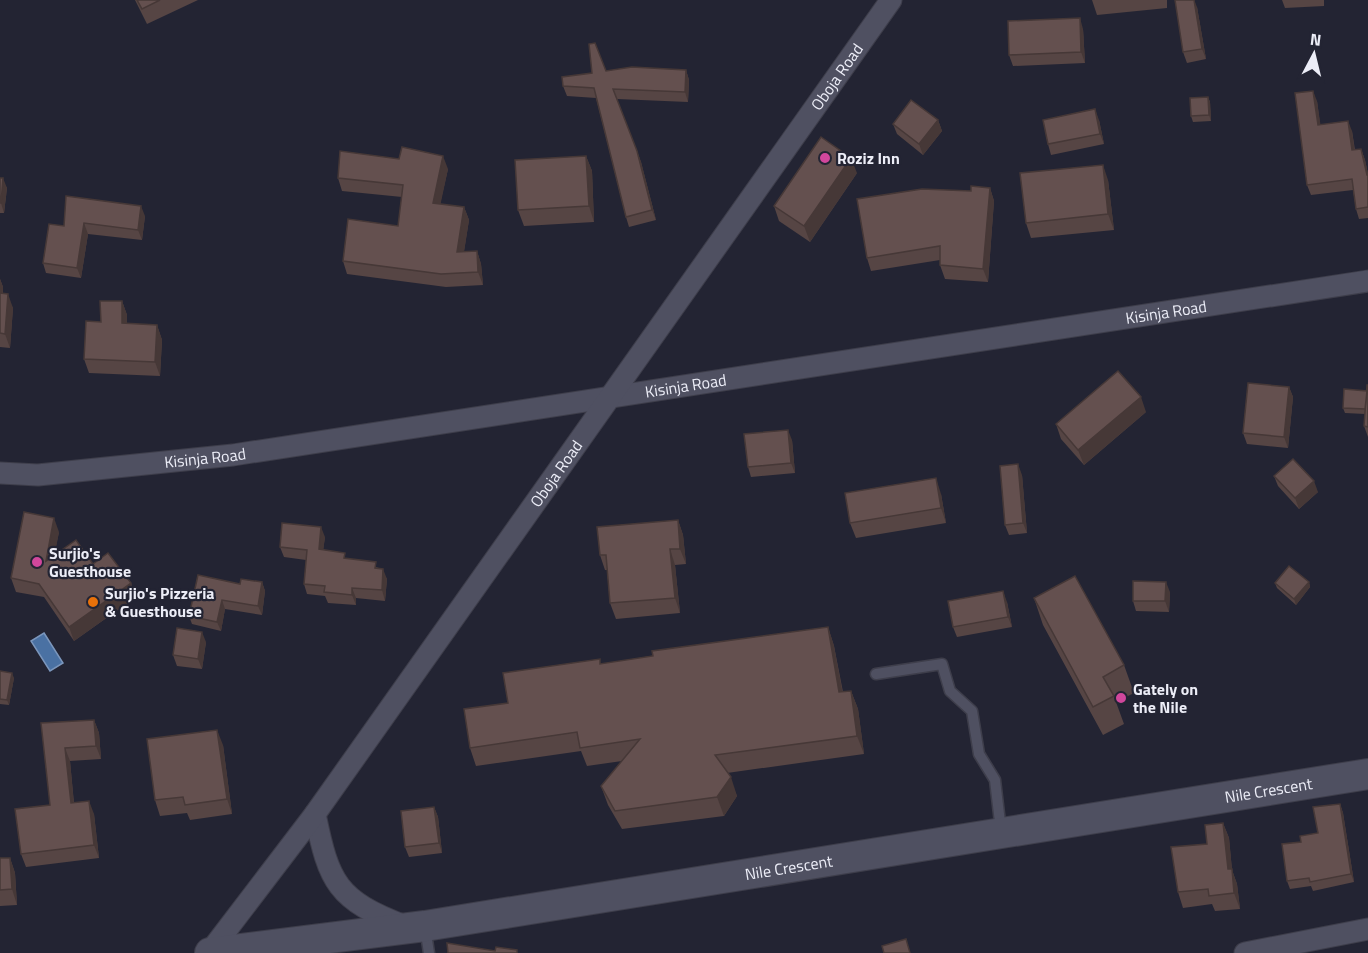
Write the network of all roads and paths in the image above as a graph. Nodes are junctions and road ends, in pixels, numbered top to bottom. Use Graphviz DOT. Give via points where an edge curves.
graph roads {
  1 [pos="891,0"];
  2 [pos="1368,281"];
  3 [pos="608,398"];
  4 [pos="0,474"];
  5 [pos="876,674"];
  6 [pos="1368,774"];
  7 [pos="315,814"];
  8 [pos="1002,834"];
  9 [pos="1368,929"];
  10 [pos="421,936"];
  11 [pos="277,949"];
  12 [pos="209,953"];
  13 [pos="1245,953"];
  1 -- 3 [label="street, Oboja Road"];
  2 -- 3 [label="street, Kisinja Road"];
  3 -- 4 [label="street, Kisinja Road" via="233,455 38,476"];
  3 -- 7 [label="street, Oboja Road"];
  5 -- 8 [label="lane" via="942,664 950,691 972,711 980,754 995,780"];
  6 -- 8 [label="street, Nile Crescent"];
  7 -- 10 [label="street" via="324,858 339,888 358,906"];
  7 -- 12 [label="street, Oboja Road"];
  8 -- 10 [label="street, Nile Crescent"];
  9 -- 13 [label="street"];
  10 -- 11 [label="street, Nile Crescent"];
  11 -- 12 [label="street, Nile Crescent"];
}
